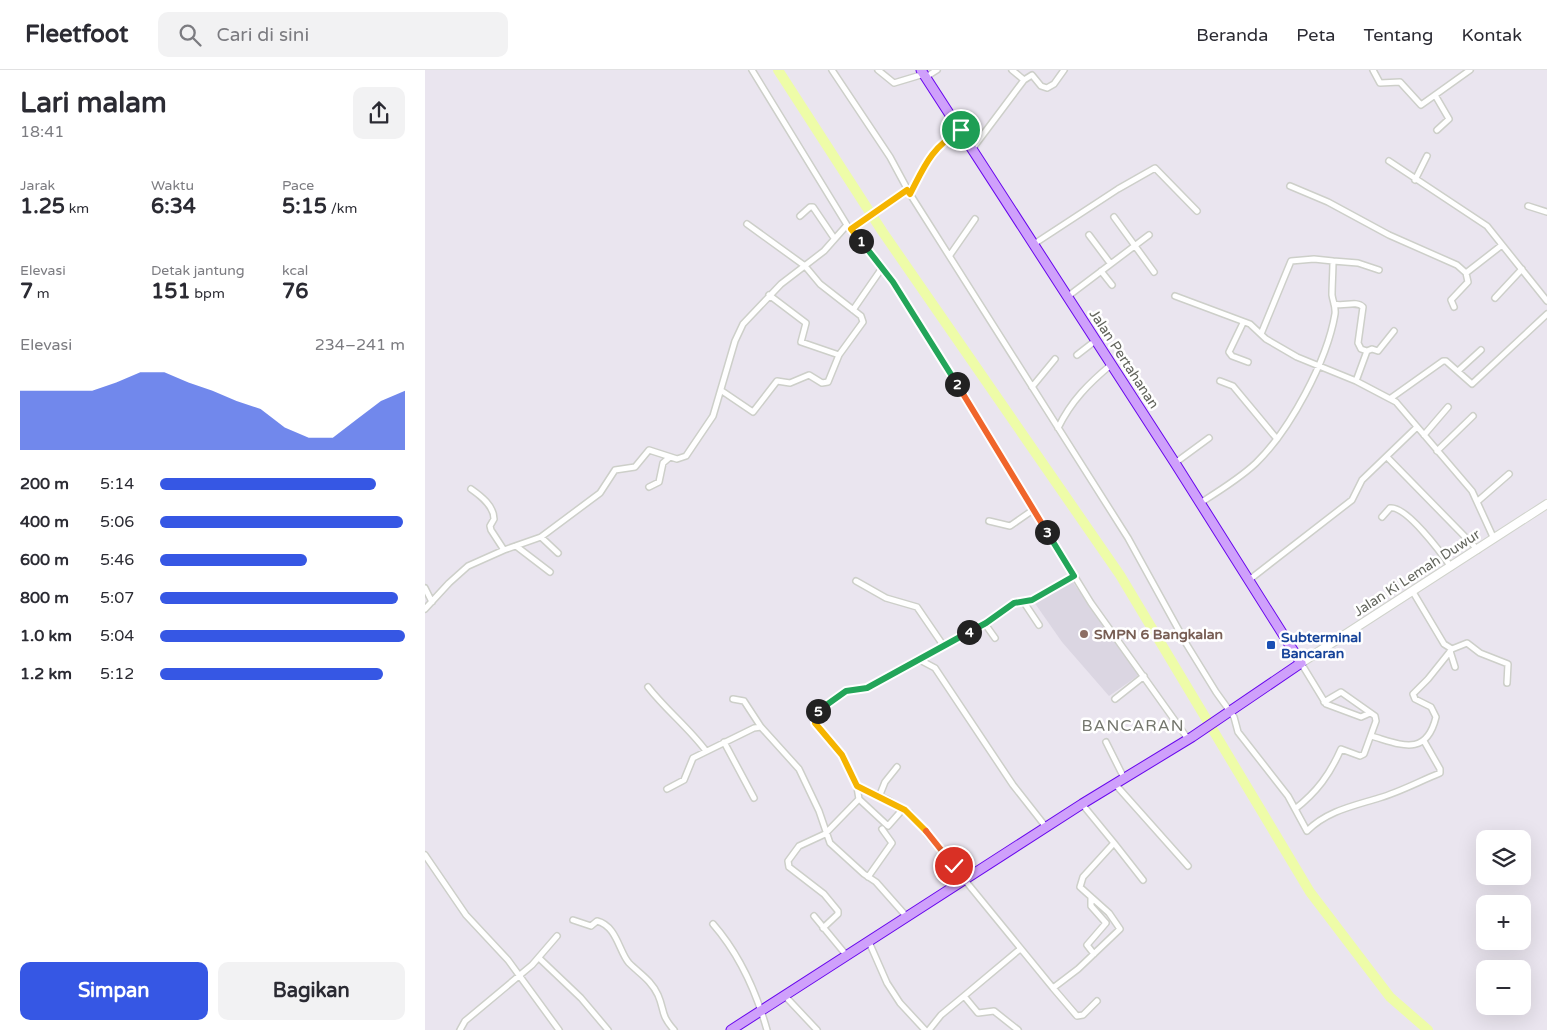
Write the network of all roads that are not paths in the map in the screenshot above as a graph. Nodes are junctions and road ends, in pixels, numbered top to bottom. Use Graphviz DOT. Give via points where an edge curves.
graph roads {
  1 [pos="752,70"];
  2 [pos="832,70"];
  3 [pos="878,70"];
  4 [pos="937,70"];
  5 [pos="1012,70"];
  6 [pos="1027,70"];
  7 [pos="1064,70"];
  8 [pos="1373,70"];
  9 [pos="1470,70"];
  10 [pos="924,74"];
  11 [pos="1032,75"];
  12 [pos="1024,80"];
  13 [pos="1435,95"];
  14 [pos="961,130"];
  15 [pos="1437,130"];
  16 [pos="973,148"];
  17 [pos="1427,156"];
  18 [pos="1389,161"];
  19 [pos="1415,180"];
  20 [pos="1290,186"];
  21 [pos="909,192"];
  22 [pos="1528,206"];
  23 [pos="1197,211"];
  24 [pos="1547,212"];
  25 [pos="801,216"];
  26 [pos="1114,217"];
  27 [pos="975,218"];
  28 [pos="747,224"];
  29 [pos="847,225"];
  30 [pos="851,229"];
  31 [pos="1089,235"];
  32 [pos="1149,235"];
  33 [pos="834,238"];
  34 [pos="1034,244"];
  35 [pos="1133,245"];
  36 [pos="1502,245"];
  37 [pos="950,255"];
  38 [pos="1333,261"];
  39 [pos="1110,263"];
  40 [pos="805,266"];
  41 [pos="883,268"];
  42 [pos="1522,269"];
  43 [pos="1101,270"];
  44 [pos="1379,270"];
  45 [pos="1154,272"];
  46 [pos="1466,273"];
  47 [pos="1112,285"];
  48 [pos="769,295"];
  49 [pos="1175,296"];
  50 [pos="1067,297"];
  51 [pos="1495,298"];
  52 [pos="1547,301"];
  53 [pos="1335,304"];
  54 [pos="1454,307"];
  55 [pos="853,310"];
  56 [pos="1547,314"];
  57 [pos="1243,323"];
  58 [pos="1394,331"];
  59 [pos="1261,334"];
  60 [pos="1095,340"];
  61 [pos="1481,350"];
  62 [pos="1367,351"];
  63 [pos="839,355"];
  64 [pos="1077,355"];
  65 [pos="1055,359"];
  66 [pos="1248,362"];
  67 [pos="1112,364"];
  68 [pos="1317,367"];
  69 [pos="1458,371"];
  70 [pos="1220,381"];
  71 [pos="1356,381"];
  72 [pos="1032,387"];
  73 [pos="722,391"];
  74 [pos="1391,398"];
  75 [pos="1448,407"];
  76 [pos="1473,416"];
  77 [pos="1417,427"];
  78 [pos="1058,428"];
  79 [pos="1423,435"];
  80 [pos="1209,438"];
  81 [pos="1277,439"];
  82 [pos="1437,451"];
  83 [pos="671,457"];
  84 [pos="1387,457"];
  85 [pos="1175,463"];
  86 [pos="1509,474"];
  87 [pos="649,487"];
  88 [pos="471,489"];
  89 [pos="1478,501"];
  90 [pos="1200,503"];
  91 [pos="1547,504"];
  92 [pos="1033,510"];
  93 [pos="1382,517"];
  94 [pos="989,520"];
  95 [pos="541,537"];
  96 [pos="1494,539"];
  97 [pos="516,546"];
  98 [pos="504,550"];
  99 [pos="1478,550"];
  100 [pos="558,553"];
  101 [pos="1452,567"];
  102 [pos="549,572"];
  103 [pos="1074,576"];
  104 [pos="856,581"];
  105 [pos="1248,581"];
  106 [pos="425,588"];
  107 [pos="1413,592"];
  108 [pos="1023,601"];
  109 [pos="432,602"];
  110 [pos="425,609"];
  111 [pos="985,624"];
  112 [pos="1039,625"];
  113 [pos="995,638"];
  114 [pos="943,645"];
  115 [pos="1451,650"];
  116 [pos="918,660"];
  117 [pos="1301,664"];
  118 [pos="1455,667"];
  119 [pos="1144,676"];
  120 [pos="1507,683"];
  121 [pos="648,687"];
  122 [pos="733,698"];
  123 [pos="1115,700"];
  124 [pos="1324,702"];
  125 [pos="1229,712"];
  126 [pos="1370,713"];
  127 [pos="761,727"];
  128 [pos="1371,736"];
  129 [pos="1190,738"];
  130 [pos="725,742"];
  131 [pos="1106,742"];
  132 [pos="1424,742"];
  133 [pos="707,751"];
  134 [pos="897,767"];
  135 [pos="1124,778"];
  136 [pos="1115,784"];
  137 [pos="857,786"];
  138 [pos="667,789"];
  139 [pos="879,797"];
  140 [pos="754,798"];
  141 [pos="859,799"];
  142 [pos="1083,804"];
  143 [pos="903,809"];
  144 [pos="1295,809"];
  145 [pos="1047,828"];
  146 [pos="882,829"];
  147 [pos="825,834"];
  148 [pos="1114,843"];
  149 [pos="425,855"];
  150 [pos="1188,866"];
  151 [pos="868,877"];
  152 [pos="1143,880"];
  153 [pos="964,881"];
  154 [pos="1091,897"];
  155 [pos="814,916"];
  156 [pos="907,917"];
  157 [pos="573,920"];
  158 [pos="713,924"];
  159 [pos="823,928"];
  160 [pos="557,936"];
  161 [pos="869,942"];
  162 [pos="1020,949"];
  163 [pos="1094,954"];
  164 [pos="847,956"];
  165 [pos="539,958"];
  166 [pos="519,974"];
  167 [pos="1053,988"];
  168 [pos="785,996"];
  169 [pos="964,996"];
  170 [pos="1097,1001"];
  171 [pos="761,1011"];
  172 [pos="460,1030"];
  173 [pos="559,1030"];
  174 [pos="608,1030"];
  175 [pos="674,1030"];
  176 [pos="731,1030"];
  177 [pos="767,1030"];
  178 [pos="817,1030"];
  179 [pos="925,1030"];
  180 [pos="929,1030"];
  181 [pos="1018,1030"];
  1 -- 29 [label="street"];
  2 -- 21 [label="street" via="890,157"];
  3 -- 10 [label="street" via="893,83"];
  4 -- 10 [label="street"];
  5 -- 12 [label="street"];
  6 -- 11 [label="street"];
  7 -- 11 [label="street" via="1047,88"];
  8 -- 13 [label="street" via="1383,85 1400,82 1420,105"];
  9 -- 13 [label="street"];
  10 -- 14 [label="highway, Jalan Pertahanan"];
  11 -- 12 [label="street"];
  12 -- 16 [label="street"];
  13 -- 15 [label="street" via="1449,119"];
  14 -- 16 [label="highway, Jalan Pertahanan"];
  14 -- 21 [label="street" via="929,156"];
  16 -- 34 [label="highway, Jalan Pertahanan"];
  17 -- 19 [label="street"];
  18 -- 19 [label="street"];
  19 -- 36 [label="street" via="1487,226"];
  20 -- 46 [label="street" via="1447,259"];
  21 -- 30 [label="street"];
  21 -- 37 [label="street"];
  22 -- 24 [label="street"];
  23 -- 34 [label="street" via="1155,168"];
  25 -- 33 [label="street" via="810,206 813,207"];
  26 -- 35 [label="street"];
  27 -- 37 [label="street"];
  28 -- 40 [label="street"];
  29 -- 30 [label="street"];
  29 -- 33 [label="street"];
  30 -- 41 [label="street"];
  31 -- 39 [label="street"];
  32 -- 35 [label="street"];
  33 -- 40 [label="street"];
  34 -- 50 [label="highway, Jalan Pertahanan"];
  35 -- 39 [label="street"];
  35 -- 45 [label="street"];
  36 -- 42 [label="street"];
  36 -- 46 [label="street"];
  37 -- 72 [label="street"];
  38 -- 44 [label="street" via="1358,263"];
  38 -- 53 [label="street" via="1332,296"];
  38 -- 59 [label="street" via="1314,258 1291,262"];
  39 -- 43 [label="street"];
  40 -- 48 [label="street"];
  40 -- 55 [label="street" via="820,284"];
  41 -- 55 [label="street"];
  41 -- 92 [label="street"];
  42 -- 51 [label="street"];
  42 -- 52 [label="street"];
  43 -- 47 [label="street"];
  43 -- 50 [label="street"];
  46 -- 54 [label="street" via="1468,285 1451,300"];
  48 -- 63 [label="street" via="806,323 801,342"];
  48 -- 73 [label="street" via="743,324 735,341"];
  49 -- 57 [label="street"];
  50 -- 60 [label="highway, Jalan Pertahanan"];
  53 -- 62 [label="street" via="1363,307 1358,343"];
  53 -- 68 [label="street" via="1331,333"];
  55 -- 63 [label="street" via="863,322"];
  56 -- 69 [label="street" via="1472,384"];
  57 -- 59 [label="street"];
  57 -- 66 [label="street" via="1229,352"];
  58 -- 62 [label="street" via="1379,351"];
  59 -- 68 [label="street"];
  60 -- 64 [label="street"];
  60 -- 67 [label="highway, Jalan Pertahanan"];
  61 -- 69 [label="street"];
  62 -- 71 [label="street"];
  63 -- 73 [label="street" via="828,382 822,383 809,375 790,382 777,381 753,412"];
  65 -- 72 [label="street"];
  67 -- 78 [label="street" via="1078,396"];
  67 -- 85 [label="highway, Jalan Pertahanan"];
  68 -- 71 [label="street"];
  68 -- 81 [label="street" via="1295,413"];
  69 -- 74 [label="street" via="1443,361"];
  70 -- 81 [label="street" via="1233,386"];
  71 -- 74 [label="street"];
  72 -- 78 [label="street"];
  73 -- 83 [label="street" via="709,425 690,452 682,458"];
  74 -- 77 [label="street"];
  75 -- 79 [label="street"];
  76 -- 82 [label="street"];
  77 -- 79 [label="street"];
  77 -- 84 [label="street"];
  78 -- 125 [label="street" via="1128,538"];
  79 -- 82 [label="street"];
  80 -- 85 [label="street"];
  81 -- 90 [label="street" via="1242,476"];
  82 -- 89 [label="street"];
  83 -- 87 [label="street" via="663,463 659,482"];
  83 -- 95 [label="street" via="649,450 637,465 615,470 600,493"];
  84 -- 99 [label="street"];
  84 -- 105 [label="street" via="1359,484 1352,500"];
  85 -- 90 [label="highway, Jalan Pertahanan"];
  86 -- 89 [label="street"];
  88 -- 98 [label="street" via="481,495 493,511 495,519 491,530"];
  89 -- 96 [label="street"];
  90 -- 105 [label="highway, Jalan Pertahanan"];
  91 -- 96 [label="main road, Jalan Ki Lemah Duwur"];
  92 -- 94 [label="street" via="1010,526"];
  92 -- 103 [label="street"];
  93 -- 101 [label="street" via="1390,508 1398,509 1419,527"];
  95 -- 97 [label="street"];
  95 -- 100 [label="street"];
  96 -- 99 [label="main road, Jalan Ki Lemah Duwur"];
  97 -- 98 [label="street"];
  97 -- 102 [label="street"];
  98 -- 109 [label="street" via="461,571"];
  99 -- 101 [label="main road, Jalan Ki Lemah Duwur"];
  101 -- 107 [label="main road, Jalan Ki Lemah Duwur"];
  103 -- 108 [label="street" via="1032,600"];
  103 -- 119 [label="street"];
  104 -- 114 [label="street" via="886,598 917,606"];
  105 -- 117 [label="highway, Jalan Pertahanan"];
  106 -- 109 [label="street"];
  107 -- 115 [label="street" via="1444,644"];
  107 -- 117 [label="main road, Jalan Ki Lemah Duwur"];
  108 -- 111 [label="street" via="1014,603"];
  108 -- 112 [label="street"];
  109 -- 110 [label="street"];
  111 -- 113 [label="street"];
  111 -- 114 [label="street"];
  114 -- 116 [label="street"];
  115 -- 118 [label="street"];
  115 -- 120 [label="street" via="1467,643 1480,653 1508,664"];
  115 -- 132 [label="street" via="1413,694 1435,713 1432,728"];
  116 -- 137 [label="street" via="867,688 836,696 815,715 815,723 842,755"];
  116 -- 145 [label="street" via="935,668 1013,785"];
  117 -- 124 [label="street"];
  117 -- 125 [label="highway, Jalan Ki Lemah Duwur"];
  119 -- 123 [label="street"];
  119 -- 129 [label="street"];
  121 -- 133 [label="street"];
  122 -- 127 [label="street" via="744,701"];
  124 -- 126 [label="street" via="1361,717"];
  124 -- 126 [label="street" via="1341,692"];
  125 -- 129 [label="highway, Jalan Ki Lemah Duwur"];
  125 -- 144 [label="street" via="1238,732"];
  126 -- 128 [label="street" via="1376,718"];
  127 -- 130 [label="street"];
  127 -- 147 [label="street" via="799,769 819,810"];
  128 -- 132 [label="street" via="1405,746"];
  128 -- 144 [label="street" via="1362,756 1341,749 1327,777"];
  129 -- 135 [label="highway, Jalan Ki Lemah Duwur"];
  130 -- 133 [label="street"];
  130 -- 140 [label="street"];
  131 -- 135 [label="street"];
  132 -- 144 [label="street" via="1440,773 1381,798 1327,815 1307,831"];
  133 -- 138 [label="street" via="692,759 684,780"];
  134 -- 139 [label="street"];
  135 -- 136 [label="highway, Jalan Ki Lemah Duwur"];
  136 -- 142 [label="highway, Jalan Ki Lemah Duwur"];
  136 -- 150 [label="street"];
  137 -- 139 [label="street"];
  137 -- 141 [label="street"];
  139 -- 143 [label="street"];
  141 -- 143 [label="street" via="887,826"];
  141 -- 147 [label="street"];
  142 -- 145 [label="highway, Jalan Ki Lemah Duwur"];
  142 -- 148 [label="street"];
  143 -- 153 [label="street" via="939,846"];
  145 -- 153 [label="highway, Jalan Ki Lemah Duwur"];
  146 -- 151 [label="street" via="892,843"];
  147 -- 151 [label="street" via="834,848"];
  147 -- 159 [label="street" via="799,846 787,864 824,894 838,911"];
  148 -- 152 [label="street"];
  148 -- 154 [label="street" via="1081,880 1080,887"];
  149 -- 166 [label="street" via="472,922"];
  151 -- 156 [label="street"];
  153 -- 156 [label="highway, Jalan Ki Lemah Duwur"];
  153 -- 162 [label="street"];
  154 -- 163 [label="street" via="1091,906 1106,923 1088,943"];
  154 -- 163 [label="street" via="1109,913 1120,929"];
  155 -- 159 [label="street"];
  156 -- 161 [label="highway, Jalan Ki Lemah Duwur"];
  157 -- 175 [label="street" via="591,926 601,922 609,930 621,945 627,961 647,978 658,995 663,1016"];
  158 -- 171 [label="street" via="740,961"];
  159 -- 164 [label="street"];
  160 -- 165 [label="street"];
  161 -- 164 [label="highway, Jalan Ki Lemah Duwur"];
  161 -- 179 [label="street" via="887,983"];
  162 -- 167 [label="street"];
  162 -- 169 [label="street"];
  163 -- 167 [label="street"];
  164 -- 168 [label="highway, Jalan Ki Lemah Duwur"];
  165 -- 166 [label="street"];
  165 -- 174 [label="street" via="581,998"];
  166 -- 172 [label="street" via="470,1015"];
  166 -- 173 [label="street"];
  167 -- 170 [label="street" via="1077,1016 1083,1015"];
  168 -- 171 [label="highway, Jalan Ki Lemah Duwur"];
  168 -- 178 [label="street"];
  169 -- 180 [label="street"];
  169 -- 181 [label="street" via="978,1013 993,1011"];
  171 -- 176 [label="highway, Jalan Ki Lemah Duwur"];
  171 -- 177 [label="street"];
}
